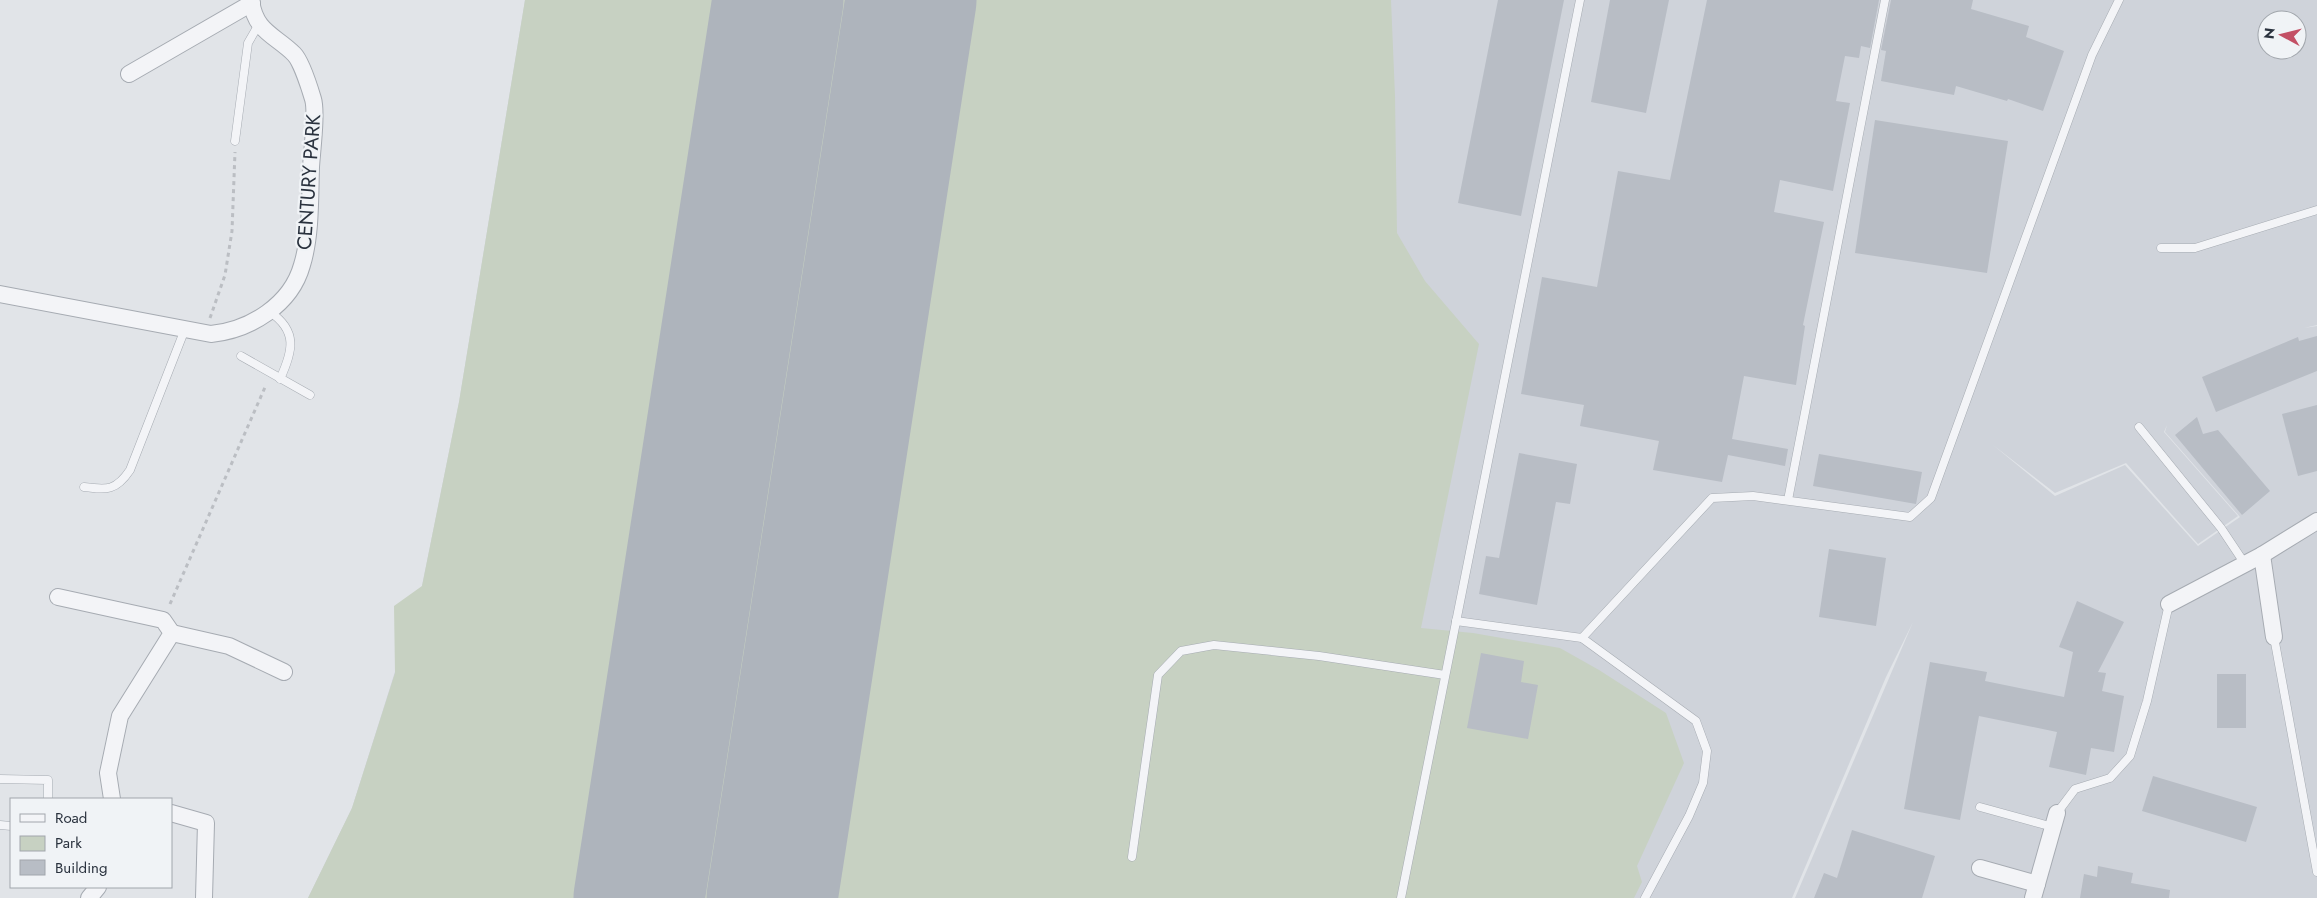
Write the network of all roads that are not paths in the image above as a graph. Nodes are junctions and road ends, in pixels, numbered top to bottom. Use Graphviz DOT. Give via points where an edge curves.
graph roads {
  1 [pos="1580,0"];
  2 [pos="1885,0"];
  3 [pos="2119,0"];
  4 [pos="251,2"];
  5 [pos="259,24"];
  6 [pos="129,74"];
  7 [pos="235,141"];
  8 [pos="2317,210"];
  9 [pos="2161,248"];
  10 [pos="0,294"];
  11 [pos="270,312"];
  12 [pos="185,329"];
  13 [pos="241,356"];
  14 [pos="280,379"];
  15 [pos="310,395"];
  16 [pos="2139,427"];
  17 [pos="84,488"];
  18 [pos="1788,500"];
  19 [pos="2317,520"];
  20 [pos="2262,555"];
  21 [pos="2245,564"];
  22 [pos="58,597"];
  23 [pos="2169,604"];
  24 [pos="1456,620"];
  25 [pos="167,627"];
  26 [pos="2274,637"];
  27 [pos="1582,638"];
  28 [pos="284,672"];
  29 [pos="1445,675"];
  30 [pos="0,779"];
  31 [pos="48,798"];
  32 [pos="112,798"];
  33 [pos="1980,807"];
  34 [pos="172,813"];
  35 [pos="2055,820"];
  36 [pos="1132,857"];
  37 [pos="1980,868"];
  38 [pos="2317,872"];
  39 [pos="2035,891"];
  40 [pos="204,898"];
  41 [pos="1401,898"];
  42 [pos="1645,898"];
  1 -- 24 [label="lane"];
  2 -- 18 [label="lane"];
  3 -- 18 [label="lane" via="2092,55 1931,498 1910,517"];
  4 -- 5 [label="street, CENTURY PARK"];
  4 -- 6 [label="street, CENTURY PARK"];
  5 -- 7 [label="lane" via="248,43"];
  5 -- 11 [label="street, CENTURY PARK" via="296,55 314,102 309,216 302,266 290,290"];
  8 -- 9 [label="lane" via="2195,248"];
  10 -- 12 [label="street, CENTURY PARK"];
  11 -- 12 [label="street, CENTURY PARK" via="230,332 205,333"];
  11 -- 14 [label="lane" via="282,320 290,335 290,356"];
  12 -- 17 [label="lane" via="130,470 114,488"];
  13 -- 14 [label="lane"];
  14 -- 15 [label="lane"];
  16 -- 21 [label="lane" via="2221,528"];
  18 -- 27 [label="lane" via="1753,496 1712,498"];
  19 -- 20 [label="street"];
  20 -- 21 [label="street"];
  20 -- 26 [label="street"];
  21 -- 23 [label="street"];
  22 -- 25 [label="street"];
  23 -- 35 [label="lane" via="2147,702 2130,756 2110,778 2076,789"];
  24 -- 27 [label="lane"];
  24 -- 29 [label="lane"];
  25 -- 28 [label="street" via="229,646"];
  25 -- 32 [label="street" via="120,716 108,773"];
  26 -- 38 [label="lane"];
  27 -- 42 [label="lane" via="1696,721 1707,751 1703,783"];
  29 -- 36 [label="lane" via="1319,656 1214,645 1181,650 1158,675"];
  29 -- 41 [label="lane"];
  30 -- 31 [label="lane" via="48,780"];
  33 -- 35 [label="lane"];
  34 -- 40 [label="street" via="206,823"];
  35 -- 39 [label="street"];
  37 -- 39 [label="street"];
}
